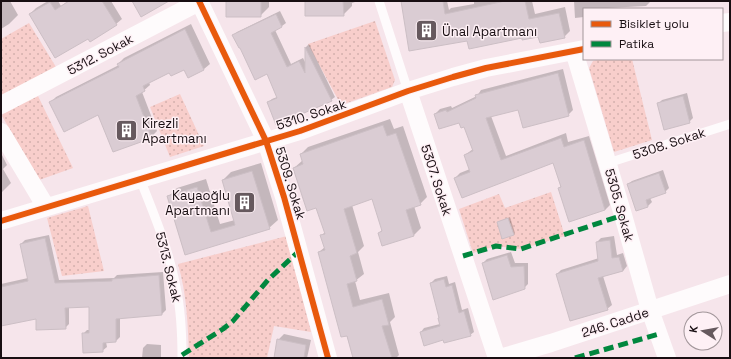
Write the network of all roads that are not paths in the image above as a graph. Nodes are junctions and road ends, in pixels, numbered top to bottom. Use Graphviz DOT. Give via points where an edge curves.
graph roads {
  1 [pos="199,1"];
  2 [pos="379,1"];
  3 [pos="579,50"];
  4 [pos="408,91"];
  5 [pos="1,105"];
  6 [pos="730,124"];
  7 [pos="1,132"];
  8 [pos="266,141"];
  9 [pos="608,163"];
  10 [pos="140,179"];
  11 [pos="46,207"];
  12 [pos="1,221"];
  13 [pos="730,284"];
  14 [pos="650,310"];
  15 [pos="182,358"];
  16 [pos="328,358"];
  17 [pos="498,358"];
  18 [pos="667,358"];
  1 -- 5 [label="street, 5312. Sokak"];
  1 -- 8 [label="street, 5309. Sokak"];
  2 -- 4 [label="lane, 5307. Sokak"];
  3 -- 4 [label="street, 5310. Sokak" via="486,68"];
  3 -- 9 [label="street, 5305. Sokak"];
  4 -- 8 [label="street, 5310. Sokak"];
  4 -- 17 [label="street, 5307. Sokak"];
  6 -- 9 [label="lane, 5308. Sokak"];
  7 -- 11 [label="street"];
  8 -- 10 [label="street, 5310. Sokak"];
  8 -- 16 [label="street, 5309. Sokak"];
  9 -- 14 [label="street, 5305. Sokak"];
  10 -- 11 [label="street, 5310. Sokak"];
  10 -- 15 [label="lane, 5313. Sokak" via="158,224 177,288"];
  11 -- 12 [label="street, 5310. Sokak"];
  13 -- 14 [label="street, 246. Cadde"];
  14 -- 17 [label="street, 246. Cadde"];
  14 -- 18 [label="street, 5305. Sokak"];
}
